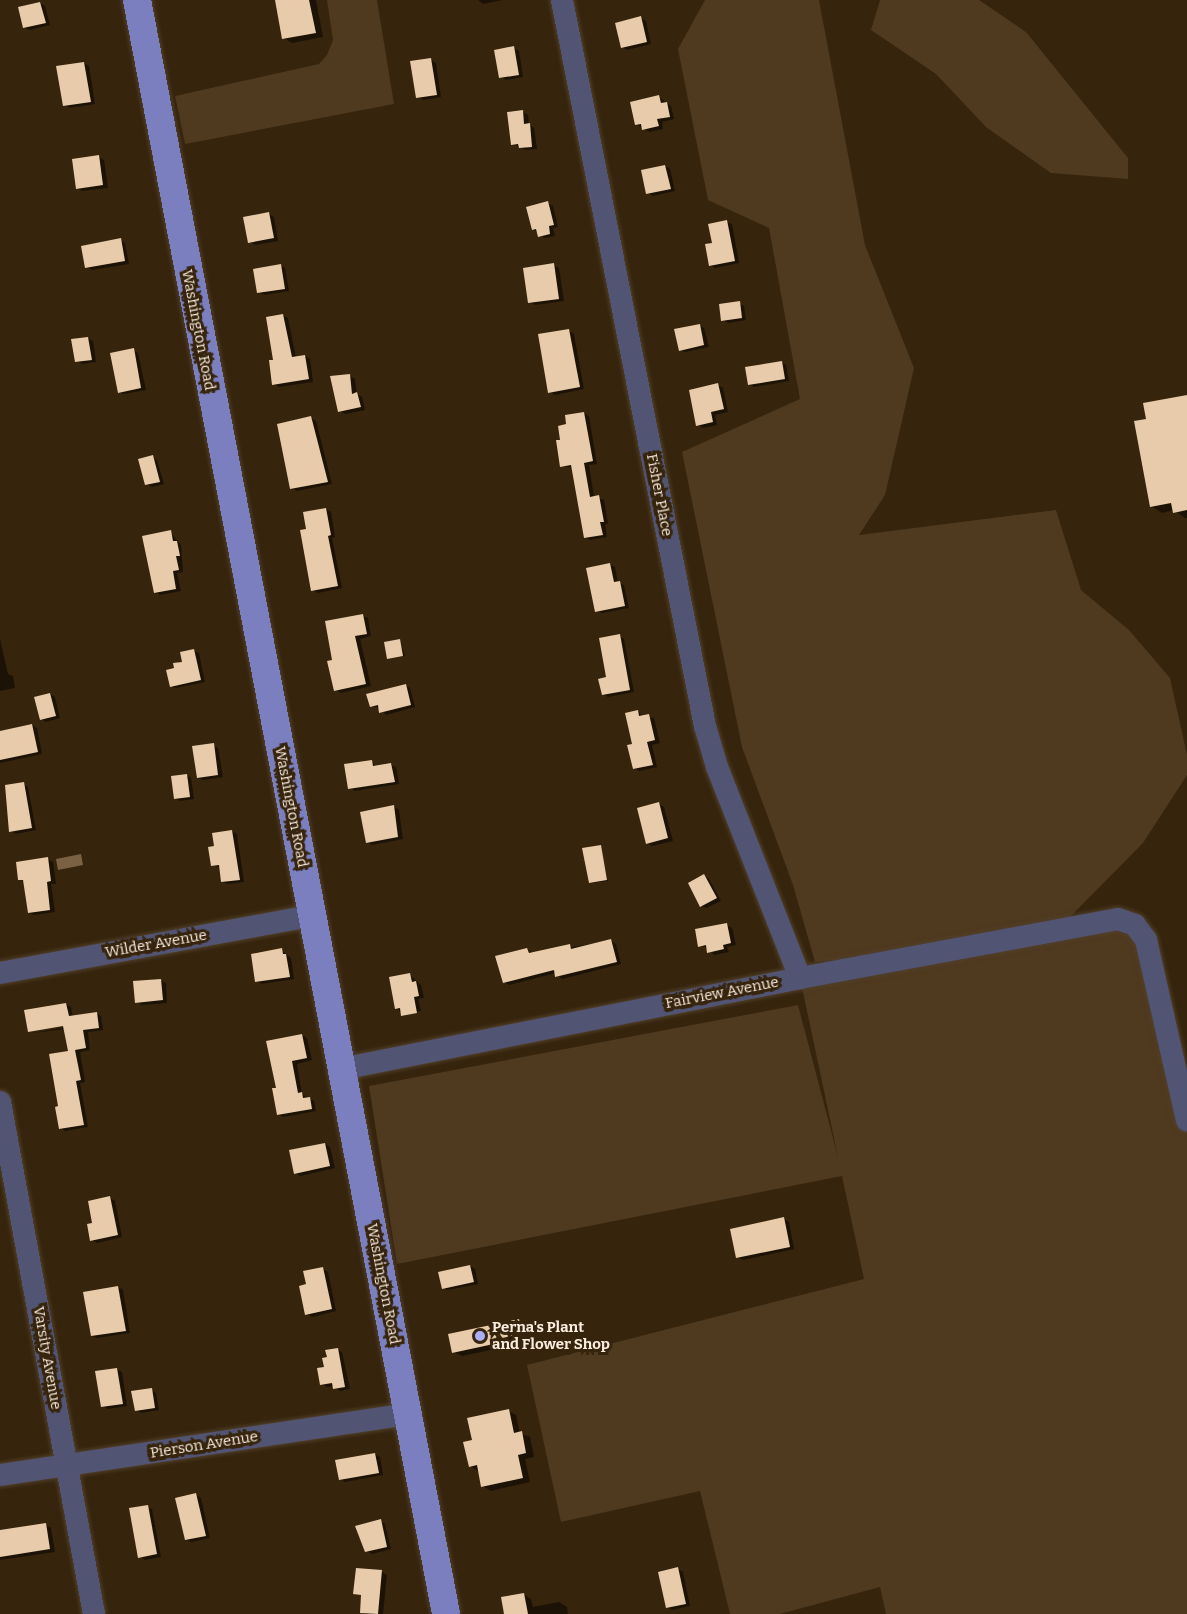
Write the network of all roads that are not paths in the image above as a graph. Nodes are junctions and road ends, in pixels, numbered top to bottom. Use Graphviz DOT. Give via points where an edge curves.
graph roads {
  1 [pos="136,0"];
  2 [pos="562,0"];
  3 [pos="312,916"];
  4 [pos="0,973"];
  5 [pos="800,978"];
  6 [pos="341,1069"];
  7 [pos="0,1102"];
  8 [pos="1187,1119"];
  9 [pos="408,1414"];
  10 [pos="66,1465"];
  11 [pos="0,1475"];
  12 [pos="94,1614"];
  13 [pos="446,1614"];
  1 -- 3 [label="main road, Washington Road"];
  2 -- 5 [label="street, Fisher Place" via="705,726 717,767"];
  3 -- 4 [label="street, Wilder Avenue"];
  3 -- 6 [label="main road, Washington Road"];
  5 -- 6 [label="street, Fairview Avenue"];
  5 -- 8 [label="street, Fairview Avenue" via="1103,920 1125,920 1144,933"];
  6 -- 9 [label="main road, Washington Road"];
  7 -- 10 [label="street, Varsity Avenue"];
  9 -- 10 [label="street, Pierson Avenue"];
  9 -- 13 [label="main road, Washington Road"];
  10 -- 11 [label="street, Pierson Avenue"];
  10 -- 12 [label="street, Varsity Avenue"];
}
